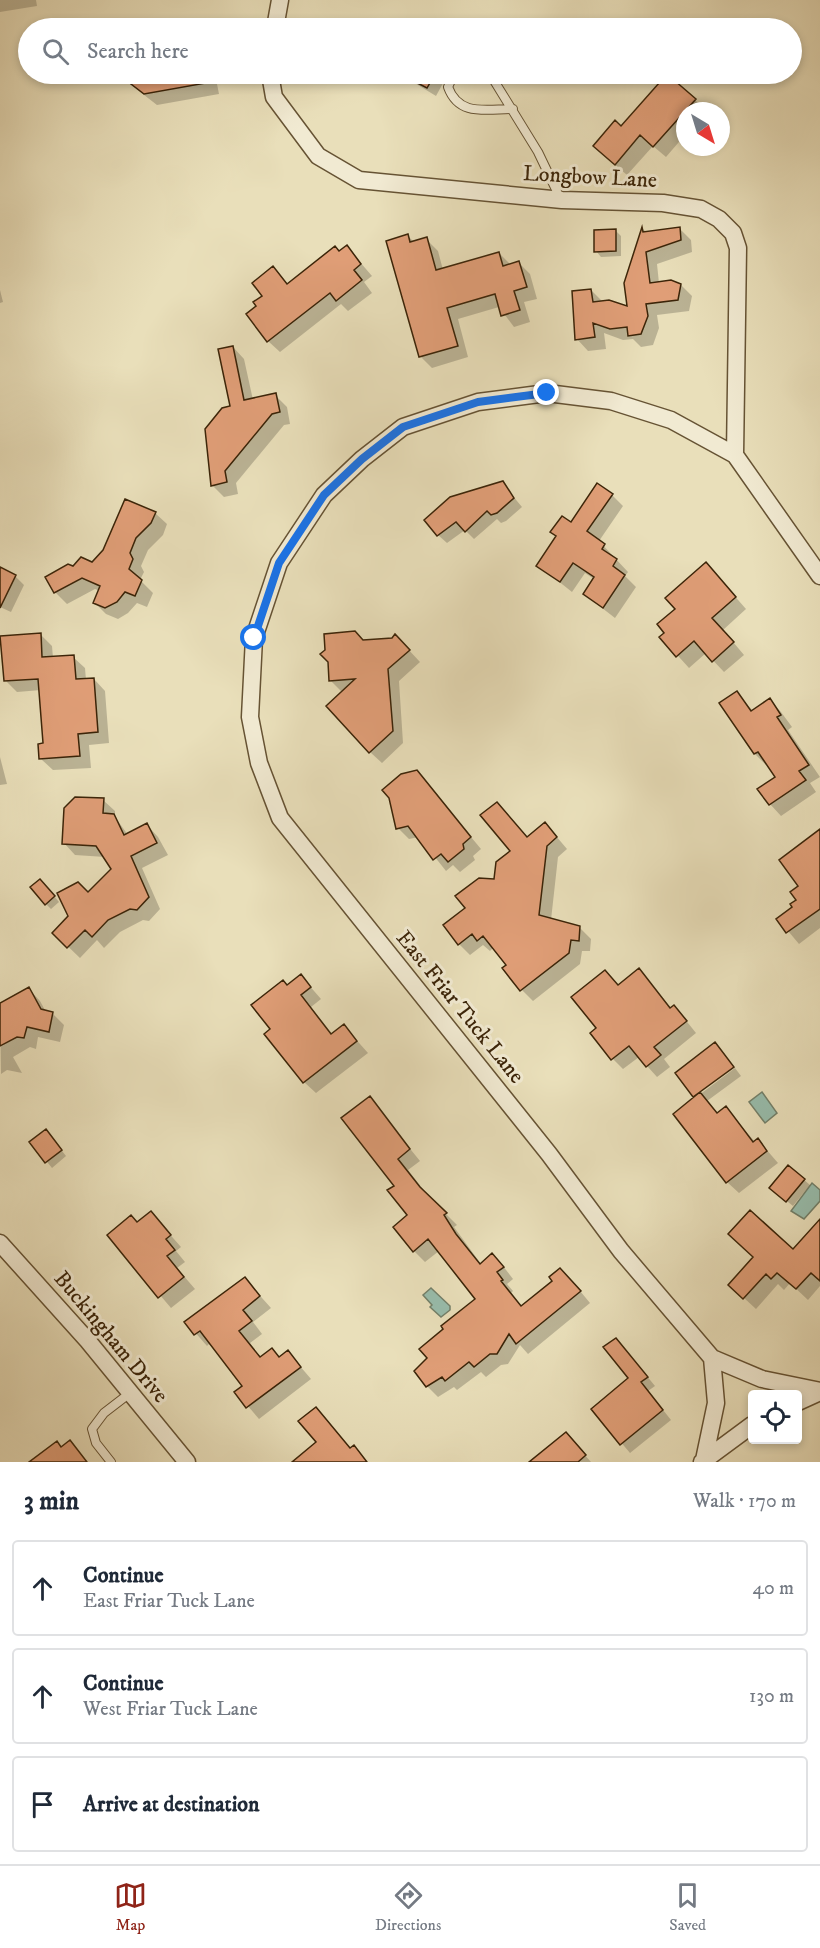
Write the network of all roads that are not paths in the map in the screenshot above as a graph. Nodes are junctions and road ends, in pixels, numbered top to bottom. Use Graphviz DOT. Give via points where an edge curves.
graph roads {
  1 [pos="280,0"];
  2 [pos="277,18"];
  3 [pos="272,84"];
  4 [pos="449,84"];
  5 [pos="497,84"];
  6 [pos="513,109"];
  7 [pos="562,201"];
  8 [pos="735,454"];
  9 [pos="818,569"];
  10 [pos="0,1243"];
  11 [pos="712,1358"];
  12 [pos="820,1391"];
  13 [pos="130,1393"];
  14 [pos="802,1400"];
  15 [pos="748,1429"];
  16 [pos="703,1461"];
  17 [pos="111,1462"];
  18 [pos="187,1462"];
  1 -- 2 [label="street"];
  3 -- 7 [label="street, Longbow Lane" via="274,97 318,156 359,180"];
  4 -- 6 [label="lane" via="452,97 467,110"];
  5 -- 6 [label="lane"];
  6 -- 7 [label="lane"];
  7 -- 8 [label="street, Longbow Lane" via="701,209 733,233 738,248"];
  8 -- 9 [label="street"];
  8 -- 11 [label="street, East Friar Tuck Lane" via="671,420 611,401 547,393 478,402 403,427 324,495 279,563 254,638 250,717 259,763 280,818 549,1154 621,1251"];
  10 -- 13 [label="street, Buckingham Drive"];
  11 -- 12 [label="street, East Friar Tuck Lane" via="762,1379"];
  11 -- 16 [label="street" via="716,1403"];
  12 -- 14 [label="street, East Friar Tuck Lane"];
  13 -- 17 [label="lane" via="104,1413 92,1429 96,1443"];
  13 -- 18 [label="street, Buckingham Drive"];
  15 -- 16 [label="street"];
}
